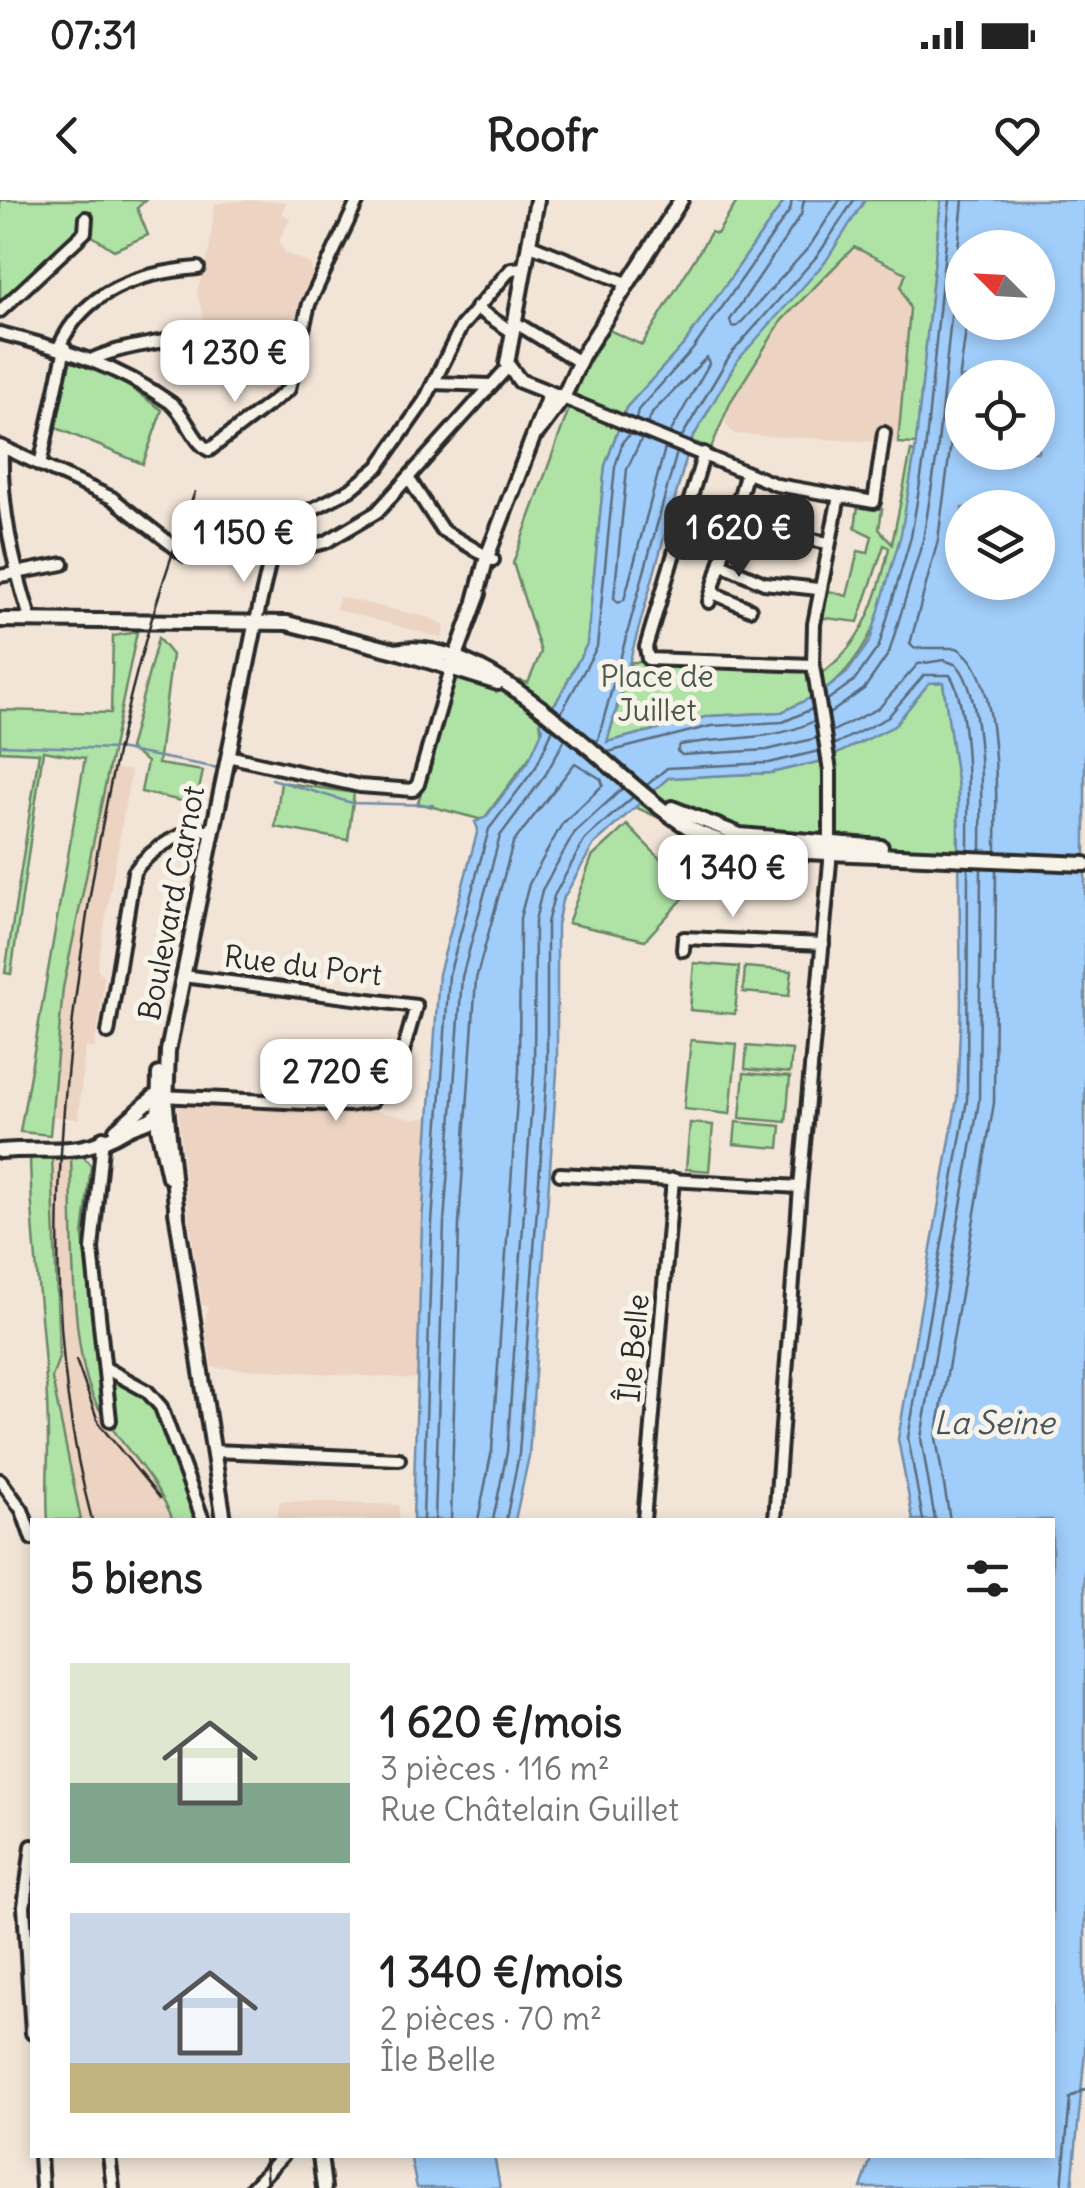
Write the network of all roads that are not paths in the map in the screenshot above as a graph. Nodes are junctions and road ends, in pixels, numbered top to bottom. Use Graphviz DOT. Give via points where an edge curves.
graph roads {
  1 [pos="358,200"];
  2 [pos="537,200"];
  3 [pos="681,200"];
  4 [pos="86,218"];
  5 [pos="528,244"];
  6 [pos="198,268"];
  7 [pos="524,268"];
  8 [pos="629,284"];
  9 [pos="476,308"];
  10 [pos="0,311"];
  11 [pos="512,326"];
  12 [pos="203,332"];
  13 [pos="1,337"];
  14 [pos="62,348"];
  15 [pos="92,359"];
  16 [pos="578,362"];
  17 [pos="508,367"];
  18 [pos="490,385"];
  19 [pos="432,387"];
  20 [pos="559,400"];
  21 [pos="884,433"];
  22 [pos="1,446"];
  23 [pos="708,455"];
  24 [pos="40,466"];
  25 [pos="746,475"];
  26 [pos="409,478"];
  27 [pos="840,496"];
  28 [pos="732,524"];
  29 [pos="682,528"];
  30 [pos="828,543"];
  31 [pos="727,546"];
  32 [pos="274,555"];
  33 [pos="489,562"];
  34 [pos="63,564"];
  35 [pos="723,565"];
  36 [pos="16,572"];
  37 [pos="0,576"];
  38 [pos="818,589"];
  39 [pos="750,610"];
  40 [pos="0,620"];
  41 [pos="31,621"];
  42 [pos="256,621"];
  43 [pos="453,663"];
  44 [pos="813,665"];
  45 [pos="227,760"];
  46 [pos="212,831"];
  47 [pos="831,847"];
  48 [pos="1085,864"];
  49 [pos="823,944"];
  50 [pos="683,950"];
  51 [pos="183,976"];
  52 [pos="108,1033"];
  53 [pos="158,1111"];
  54 [pos="103,1141"];
  55 [pos="0,1148"];
  56 [pos="560,1174"];
  57 [pos="673,1180"];
  58 [pos="800,1187"];
  59 [pos="107,1369"];
  60 [pos="110,1420"];
  61 [pos="213,1450"];
  62 [pos="399,1459"];
  63 [pos="0,1480"];
  64 [pos="202,1518"];
  65 [pos="224,1518"];
  66 [pos="644,1518"];
  67 [pos="775,1518"];
  68 [pos="30,1534"];
  69 [pos="30,1862"];
  70 [pos="30,2002"];
  71 [pos="40,2158"];
  72 [pos="109,2158"];
  73 [pos="279,2158"];
  74 [pos="320,2158"];
  75 [pos="42,2188"];
  76 [pos="113,2188"];
  77 [pos="252,2188"];
  78 [pos="324,2188"];
  1 -- 15 [label="street" via="309,304 294,380 209,450 175,406"];
  2 -- 5 [label="main road"];
  3 -- 8 [label="main road"];
  4 -- 10 [label="street" via="86,232"];
  5 -- 7 [label="main road"];
  5 -- 8 [label="street"];
  6 -- 14 [label="street" via="146,274 112,288 70,322"];
  7 -- 9 [label="street" via="511,269"];
  7 -- 11 [label="main road"];
  8 -- 16 [label="main road"];
  9 -- 11 [label="street"];
  9 -- 19 [label="street"];
  11 -- 16 [label="street"];
  11 -- 17 [label="main road"];
  12 -- 15 [label="street"];
  13 -- 14 [label="street"];
  14 -- 15 [label="street"];
  14 -- 24 [label="street"];
  16 -- 20 [label="main road"];
  17 -- 18 [label="street"];
  17 -- 20 [label="main road" via="520,381"];
  18 -- 19 [label="street"];
  18 -- 26 [label="street"];
  19 -- 32 [label="street" via="370,475 297,517 278,535"];
  20 -- 23 [label="street"];
  20 -- 33 [label="main road" via="536,433"];
  21 -- 27 [label="street" via="874,502"];
  22 -- 24 [label="street"];
  22 -- 36 [label="street"];
  23 -- 25 [label="street"];
  23 -- 29 [label="street"];
  24 -- 32 [label="street" via="112,498 176,551 214,558"];
  25 -- 27 [label="street"];
  25 -- 28 [label="street"];
  26 -- 32 [label="street" via="362,523 326,542"];
  26 -- 33 [label="street" via="430,514"];
  27 -- 30 [label="street"];
  28 -- 30 [label="street"];
  28 -- 31 [label="street"];
  29 -- 31 [label="street"];
  29 -- 44 [label="street" via="648,658"];
  30 -- 38 [label="street"];
  31 -- 35 [label="street"];
  32 -- 42 [label="street"];
  33 -- 43 [label="main road"];
  34 -- 36 [label="street"];
  35 -- 38 [label="street" via="764,583"];
  35 -- 39 [label="street" via="711,597"];
  36 -- 37 [label="street"];
  36 -- 41 [label="street"];
  38 -- 44 [label="street"];
  40 -- 41 [label="main road"];
  41 -- 42 [label="main road"];
  42 -- 43 [label="main road" via="410,648"];
  42 -- 45 [label="main road, Boulevard Carnot"];
  43 -- 45 [label="street" via="418,784 409,790"];
  43 -- 47 [label="main road" via="478,667 652,798 723,831"];
  44 -- 47 [label="street" via="830,771"];
  45 -- 46 [label="main road, Boulevard Carnot"];
  46 -- 51 [label="main road, Boulevard Carnot"];
  46 -- 52 [label="street" via="192,830 136,868"];
  47 -- 48 [label="main road"];
  47 -- 49 [label="street"];
  49 -- 50 [label="street" via="684,938"];
  49 -- 58 [label="street"];
  51 -- 53 [label="main road, Boulevard Carnot"];
  51 -- 53 [label="street, Rue du Port" via="416,1006 401,1058 379,1096 363,1104"];
  53 -- 54 [label="main road"];
  53 -- 61 [label="main road"];
  54 -- 55 [label="main road" via="86,1150"];
  54 -- 59 [label="street" via="92,1238"];
  56 -- 57 [label="street"];
  57 -- 58 [label="street"];
  57 -- 66 [label="street, Île Belle"];
  58 -- 67 [label="street"];
  59 -- 60 [label="street"];
  59 -- 64 [label="street" via="148,1391 160,1407"];
  61 -- 62 [label="street"];
  61 -- 65 [label="main road"];
  63 -- 68 [label="street"];
  69 -- 70 [label="street" via="24,1908"];
  71 -- 75 [label="street"];
  72 -- 76 [label="street"];
  73 -- 77 [label="street"];
  74 -- 78 [label="main road"];
}
